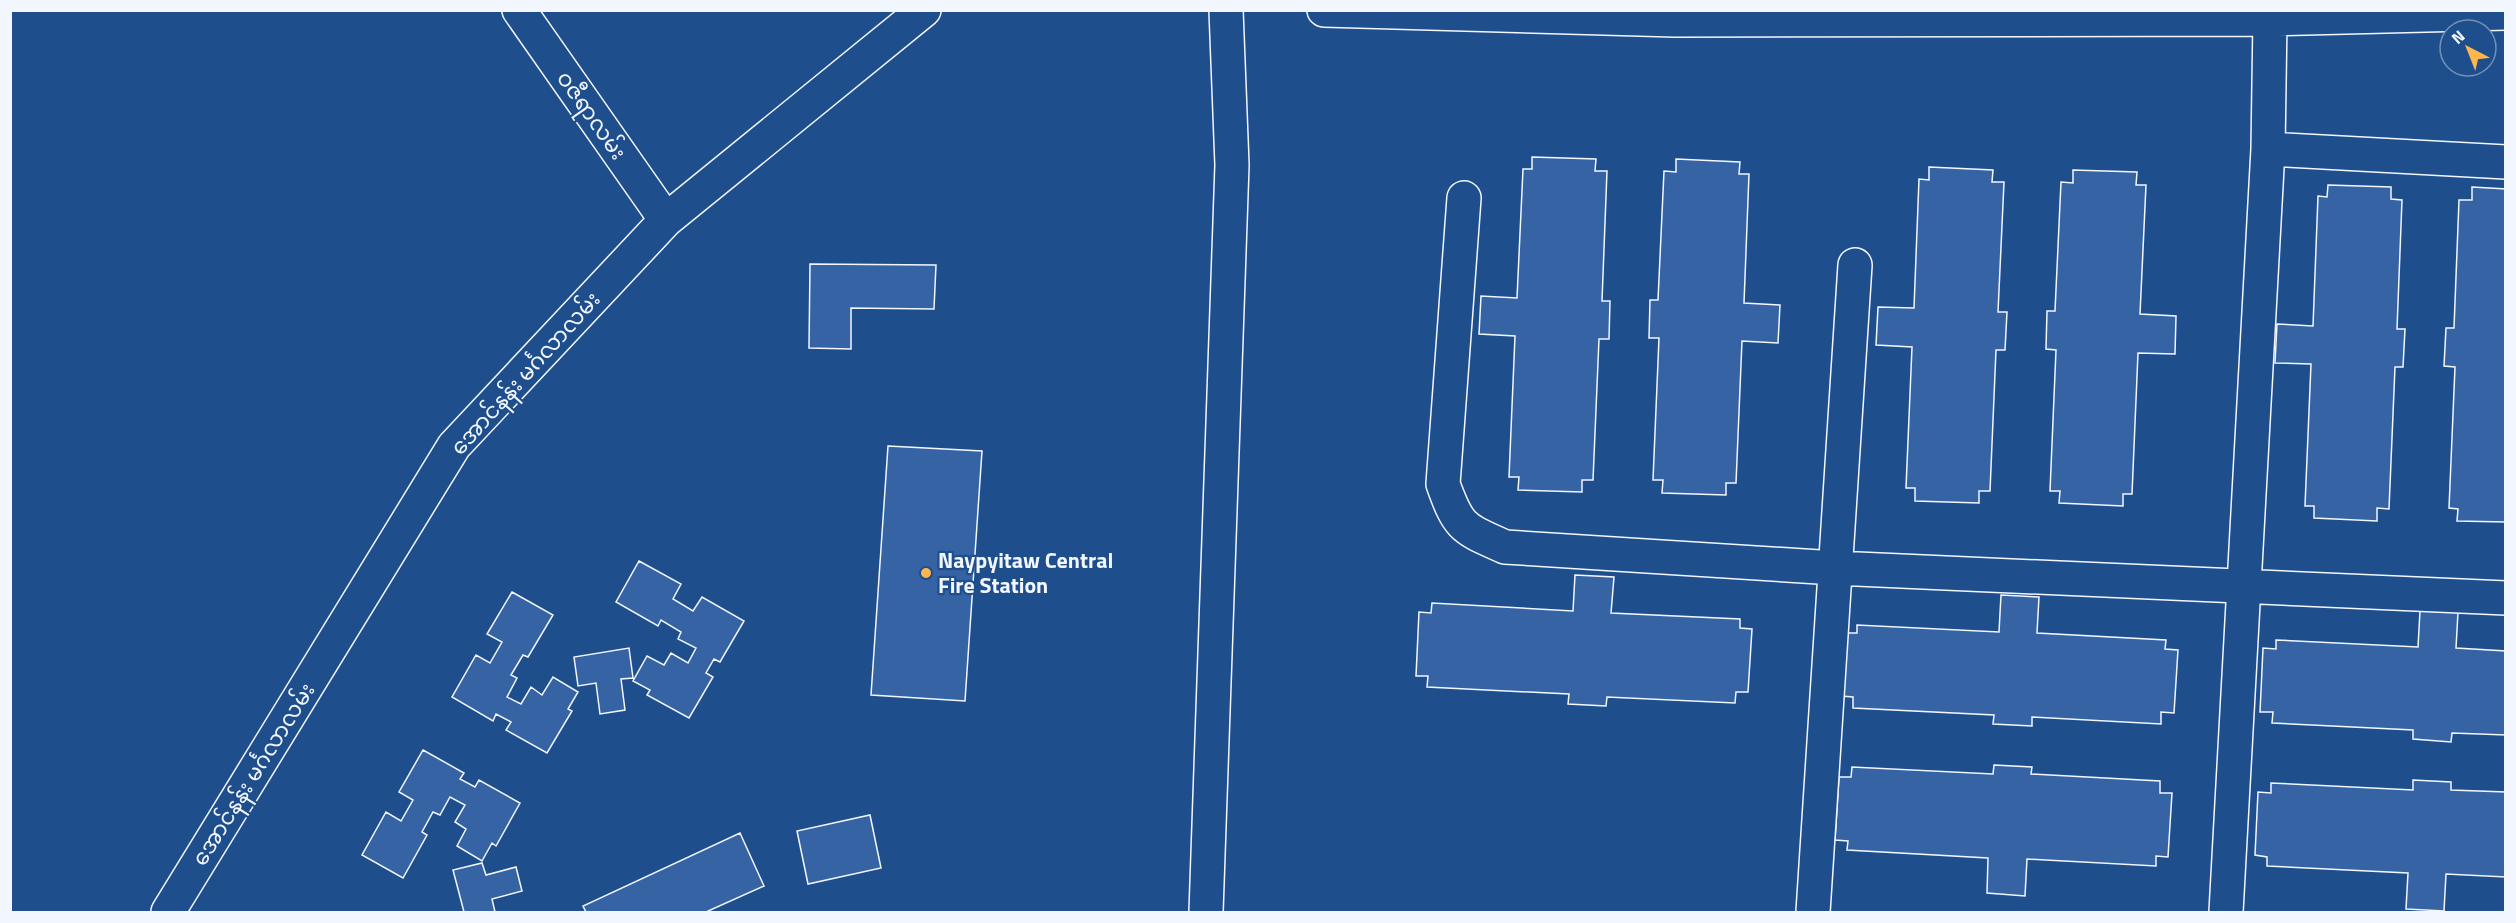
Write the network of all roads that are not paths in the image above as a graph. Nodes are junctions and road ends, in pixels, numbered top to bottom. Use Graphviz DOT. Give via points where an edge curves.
graph roads {
  1 [pos="519,10"];
  2 [pos="924,10"];
  3 [pos="1227,10"];
  4 [pos="1324,10"];
  5 [pos="2505,13"];
  6 [pos="2270,19"];
  7 [pos="2268,149"];
  8 [pos="2505,162"];
  9 [pos="1464,198"];
  10 [pos="666,220"];
  11 [pos="1855,265"];
  12 [pos="1835,568"];
  13 [pos="2245,588"];
  14 [pos="2505,598"];
  15 [pos="168,912"];
  16 [pos="1206,912"];
  17 [pos="1814,912"];
  18 [pos="2226,912"];
  1 -- 10 [label="street, ဝဇီရာလမ်း"];
  2 -- 10 [label="street, အောင်နန်း မင်္ဂလာလမ်း"];
  3 -- 16 [label="street" via="1232,165"];
  4 -- 6 [label="street" via="1675,20"];
  5 -- 6 [label="street"];
  6 -- 7 [label="street"];
  7 -- 8 [label="street"];
  7 -- 13 [label="street"];
  9 -- 12 [label="street" via="1443,484 1454,515 1469,531 1505,547"];
  10 -- 15 [label="street, အောင်နန်း မင်္ဂလာလမ်း" via="454,446"];
  11 -- 12 [label="street"];
  12 -- 13 [label="street"];
  12 -- 17 [label="street"];
  13 -- 14 [label="street"];
  13 -- 18 [label="street"];
}
